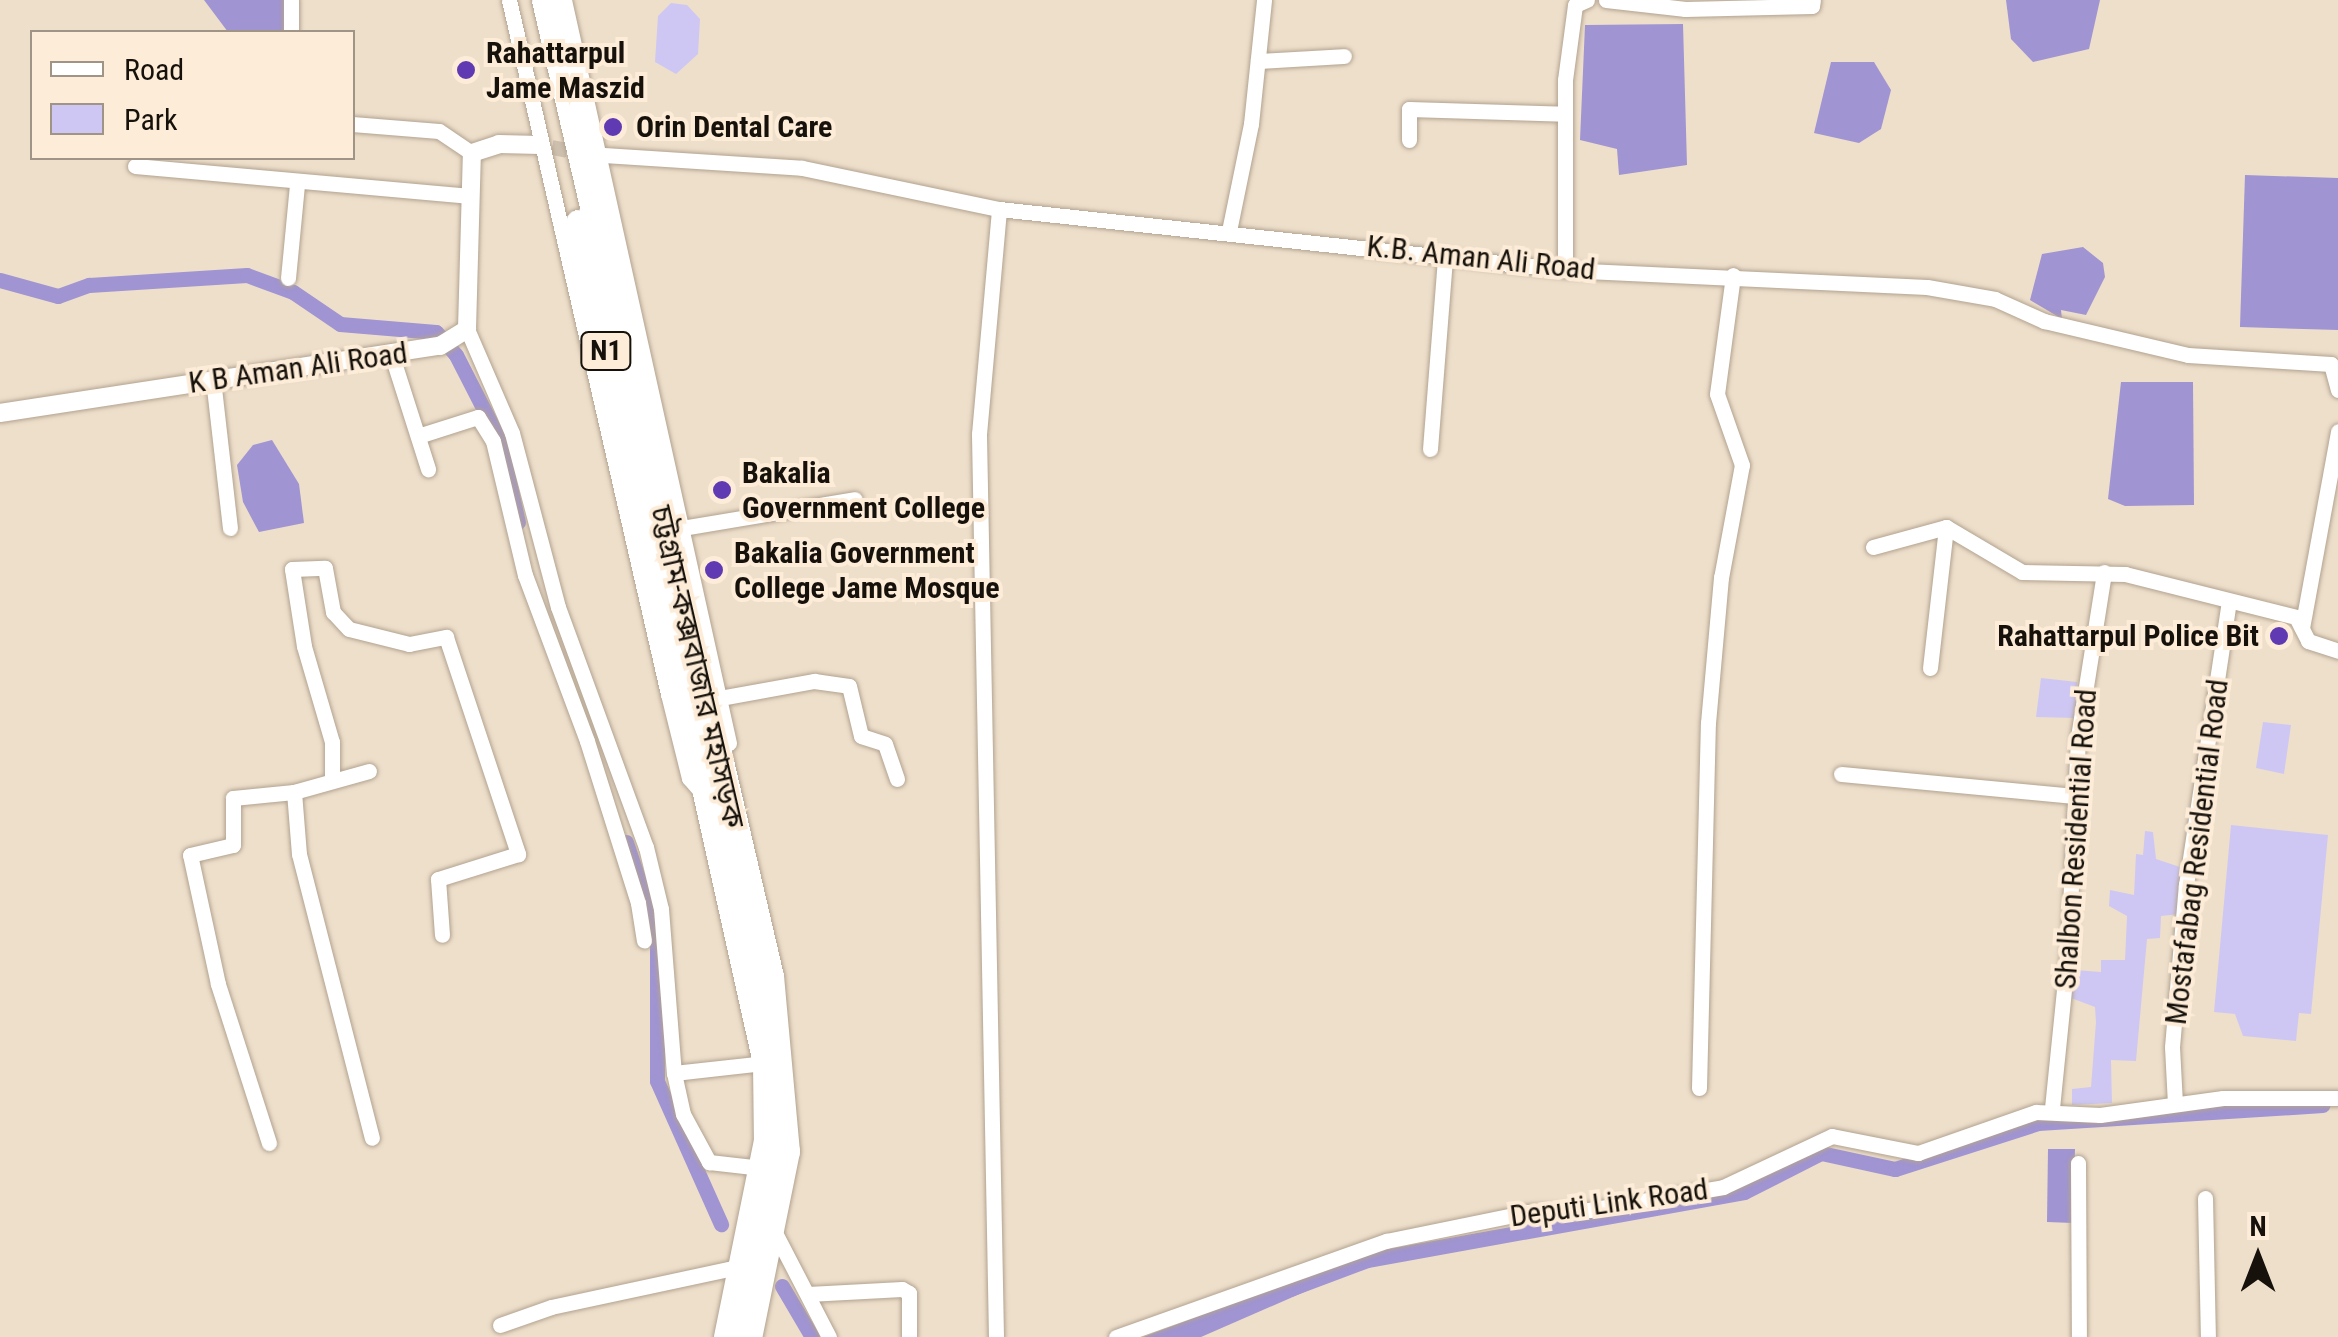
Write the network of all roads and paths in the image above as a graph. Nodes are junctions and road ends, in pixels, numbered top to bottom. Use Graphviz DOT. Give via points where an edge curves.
graph roads {
  1 [pos="291,0"];
  2 [pos="509,0"];
  3 [pos="527,0"];
  4 [pos="544,0"];
  5 [pos="564,0"];
  6 [pos="1264,0"];
  7 [pos="1587,0"];
  8 [pos="1606,0"];
  9 [pos="1812,0"];
  10 [pos="291,30"];
  11 [pos="1344,56"];
  12 [pos="1258,61"];
  13 [pos="1564,114"];
  14 [pos="355,124"];
  15 [pos="1409,140"];
  16 [pos="546,146"];
  17 [pos="472,152"];
  18 [pos="594,155"];
  19 [pos="134,166"];
  20 [pos="297,185"];
  21 [pos="468,196"];
  22 [pos="999,210"];
  23 [pos="1229,231"];
  24 [pos="1445,257"];
  25 [pos="1565,270"];
  26 [pos="1733,275"];
  27 [pos="288,278"];
  28 [pos="455,338"];
  29 [pos="392,356"];
  30 [pos="213,379"];
  31 [pos="2338,390"];
  32 [pos="0,413"];
  33 [pos="2338,430"];
  34 [pos="418,436"];
  35 [pos="1430,449"];
  36 [pos="428,468"];
  37 [pos="855,499"];
  38 [pos="1946,526"];
  39 [pos="230,528"];
  40 [pos="682,528"];
  41 [pos="1873,547"];
  42 [pos="2104,572"];
  43 [pos="2229,601"];
  44 [pos="2302,629"];
  45 [pos="2338,651"];
  46 [pos="1930,668"];
  47 [pos="720,698"];
  48 [pos="369,771"];
  49 [pos="1841,774"];
  50 [pos="332,777"];
  51 [pos="897,779"];
  52 [pos="294,792"];
  53 [pos="705,796"];
  54 [pos="2075,796"];
  55 [pos="752,932"];
  56 [pos="442,935"];
  57 [pos="644,941"];
  58 [pos="766,1063"];
  59 [pos="674,1074"];
  60 [pos="1699,1088"];
  61 [pos="2338,1098"];
  62 [pos="2174,1104"];
  63 [pos="2052,1108"];
  64 [pos="372,1138"];
  65 [pos="269,1143"];
  66 [pos="2078,1163"];
  67 [pos="762,1168"];
  68 [pos="2205,1198"];
  69 [pos="772,1227"];
  70 [pos="742,1266"];
  71 [pos="808,1294"];
  72 [pos="500,1325"];
  73 [pos="726,1337"];
  74 [pos="749,1337"];
  75 [pos="829,1337"];
  76 [pos="910,1337"];
  77 [pos="996,1337"];
  78 [pos="1116,1337"];
  79 [pos="2079,1337"];
  80 [pos="2208,1337"];
  1 -- 10 [label="street"];
  2 -- 16 [label="street"];
  3 -- 53 [label="highway, চট্টগ্রাম-কক্সবাজার মহাসড়ক / N1"];
  4 -- 55 [label="highway, চট্টগ্রাম-কক্সবাজার মহাসড়ক / N1"];
  5 -- 18 [label="street"];
  6 -- 12 [label="street"];
  7 -- 13 [label="street" via="1575,5"];
  8 -- 9 [label="street" via="1733,8 1812,6"];
  11 -- 12 [label="street"];
  12 -- 23 [label="street"];
  13 -- 15 [label="street" via="1409,108"];
  13 -- 25 [label="street"];
  14 -- 17 [label="street" via="439,131"];
  16 -- 17 [label="street" via="500,144"];
  16 -- 53 [label="street" via="689,778"];
  17 -- 21 [label="street"];
  18 -- 22 [label="street, K.B. Aman Ali Road" via="802,168"];
  18 -- 40 [label="street"];
  19 -- 20 [label="street"];
  20 -- 21 [label="street"];
  20 -- 27 [label="street"];
  21 -- 28 [label="street"];
  22 -- 23 [label="street, K.B. Aman Ali Road"];
  22 -- 77 [label="street" via="978,434"];
  23 -- 24 [label="street, K.B. Aman Ali Road"];
  24 -- 25 [label="street, K.B. Aman Ali Road"];
  24 -- 35 [label="street"];
  25 -- 26 [label="street, K.B. Aman Ali Road"];
  26 -- 31 [label="street, K.B. Aman Ali Road" via="1926,287 1995,299 2044,321 2188,355 2331,364"];
  26 -- 60 [label="street" via="1717,394 1742,465 1721,578 1708,723"];
  28 -- 29 [label="street, K B Aman Ali Road"];
  28 -- 59 [label="street" via="512,433 558,607 646,847 671,985"];
  29 -- 30 [label="street, K B Aman Ali Road"];
  29 -- 34 [label="street"];
  30 -- 32 [label="street, K B Aman Ali Road"];
  30 -- 39 [label="street"];
  33 -- 44 [label="street"];
  34 -- 36 [label="street"];
  34 -- 57 [label="street" via="478,416 494,441 525,575 587,741"];
  37 -- 40 [label="street"];
  38 -- 41 [label="street"];
  38 -- 42 [label="street" via="2022,572"];
  38 -- 46 [label="street"];
  40 -- 47 [label="street"];
  42 -- 43 [label="street"];
  42 -- 54 [label="street, Shalbon Residential Road"];
  43 -- 44 [label="street" via="2296,617"];
  43 -- 62 [label="street, Mostafabag Residential Road" via="2186,885"];
  44 -- 45 [label="street" via="2308,641"];
  47 -- 51 [label="street" via="814,681 850,686 861,736 885,744"];
  47 -- 55 [label="street" via="764,907"];
  48 -- 50 [label="street"];
  49 -- 54 [label="street"];
  50 -- 52 [label="street" via="332,783"];
  50 -- 56 [label="street" via="332,742 304,646 292,569 325,568 334,612 349,629 409,644 446,637 518,854 438,880"];
  52 -- 64 [label="street" via="299,854"];
  52 -- 65 [label="street" via="233,798 233,845 190,854 218,984"];
  53 -- 55 [label="highway, চট্টগ্রাম-কক্সবাজার মহাসড়ক / N1"];
  54 -- 63 [label="street, Shalbon Residential Road"];
  55 -- 58 [label="highway, চট্টগ্রাম-কক্সবাজার মহাসড়ক / N1"];
  55 -- 69 [label="highway, চট্টগ্রাম-কক্সবাজার মহাসড়ক / N1" via="784,1060 788,1151"];
  58 -- 59 [label="street"];
  58 -- 67 [label="highway, চট্টগ্রাম-কক্সবাজার মহাসড়ক / N1"];
  59 -- 67 [label="street" via="683,1114 709,1162"];
  61 -- 62 [label="street, Deputi Link Road" via="2295,1094"];
  62 -- 78 [label="street, Deputi Link Road" via="2100,1115 2036,1112 1918,1153 1832,1136 1723,1187 1590,1210 1529,1212 1386,1241"];
  66 -- 79 [label="street"];
  67 -- 70 [label="highway, চট্টগ্রাম-কক্সবাজার মহাসড়ক / N1"];
  68 -- 80 [label="street"];
  69 -- 71 [label="street"];
  69 -- 74 [label="highway, চট্টগ্রাম-কক্সবাজার মহাসড়ক / N1"];
  70 -- 72 [label="street" via="551,1307"];
  70 -- 73 [label="highway, চট্টগ্রাম-কক্সবাজার মহাসড়ক / N1"];
  71 -- 75 [label="street"];
  71 -- 76 [label="street" via="902,1289 910,1293"];
}
